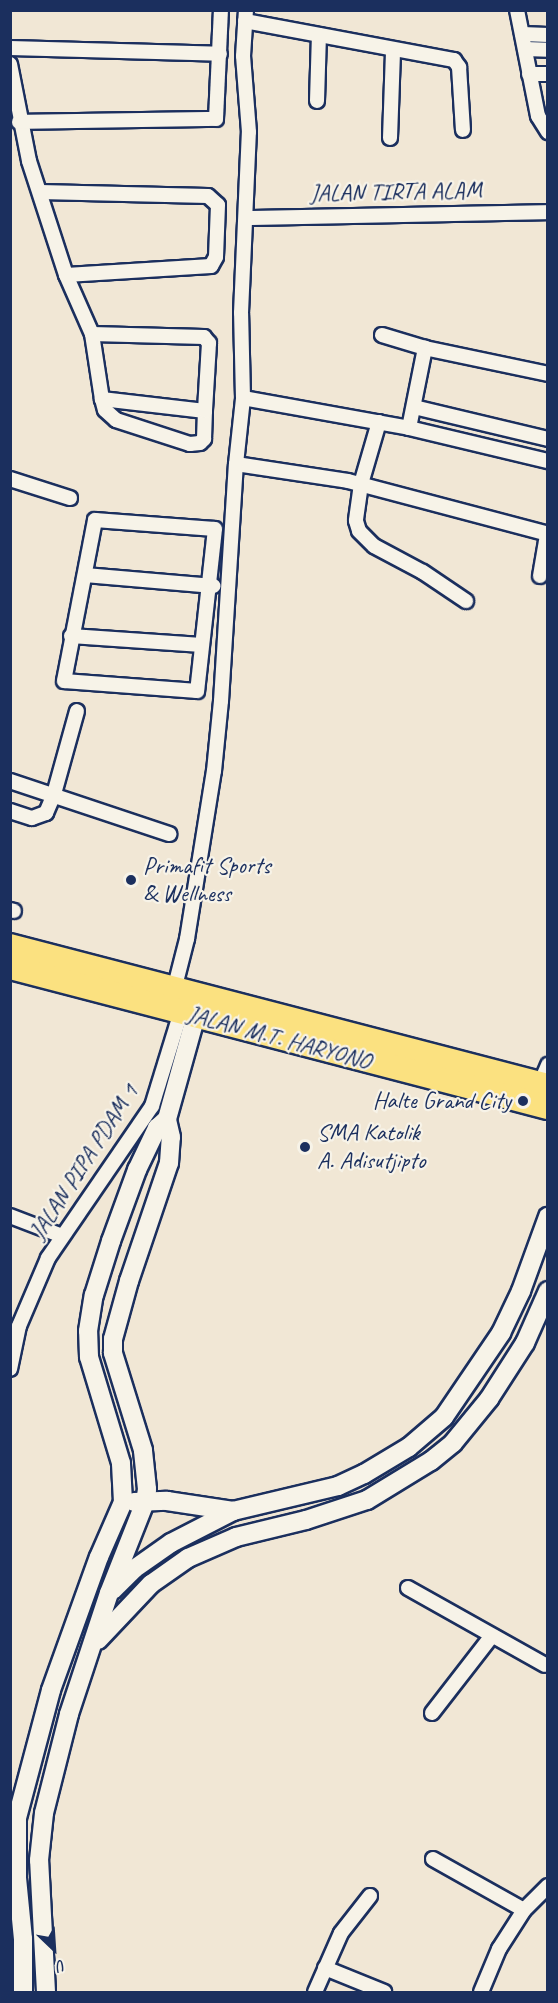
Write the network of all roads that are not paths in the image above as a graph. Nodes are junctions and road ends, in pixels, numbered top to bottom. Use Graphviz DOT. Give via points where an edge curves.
graph roads {
  1 [pos="221,10"];
  2 [pos="517,10"];
  3 [pos="246,16"];
  4 [pos="522,34"];
  5 [pos="319,35"];
  6 [pos="548,35"];
  7 [pos="10,48"];
  8 [pos="393,50"];
  9 [pos="525,50"];
  10 [pos="548,50"];
  11 [pos="220,54"];
  12 [pos="10,64"];
  13 [pos="529,74"];
  14 [pos="548,74"];
  15 [pos="317,101"];
  16 [pos="19,122"];
  17 [pos="463,130"];
  18 [pos="548,132"];
  19 [pos="390,138"];
  20 [pos="40,192"];
  21 [pos="548,212"];
  22 [pos="246,218"];
  23 [pos="66,274"];
  24 [pos="92,334"];
  25 [pos="382,335"];
  26 [pos="425,348"];
  27 [pos="548,374"];
  28 [pos="243,398"];
  29 [pos="102,399"];
  30 [pos="414,407"];
  31 [pos="205,411"];
  32 [pos="379,422"];
  33 [pos="409,428"];
  34 [pos="548,439"];
  35 [pos="548,460"];
  36 [pos="236,464"];
  37 [pos="10,479"];
  38 [pos="361,484"];
  39 [pos="70,498"];
  40 [pos="547,535"];
  41 [pos="85,575"];
  42 [pos="540,576"];
  43 [pos="208,585"];
  44 [pos="228,587"];
  45 [pos="466,601"];
  46 [pos="71,636"];
  47 [pos="202,645"];
  48 [pos="77,711"];
  49 [pos="10,781"];
  50 [pos="54,794"];
  51 [pos="10,812"];
  52 [pos="169,834"];
  53 [pos="10,946"];
  54 [pos="10,967"];
  55 [pos="184,1006"];
  56 [pos="545,1078"];
  57 [pos="548,1107"];
  58 [pos="167,1119"];
  59 [pos="10,1216"];
  60 [pos="548,1218"];
  61 [pos="62,1236"];
  62 [pos="521,1291"];
  63 [pos="546,1294"];
  64 [pos="114,1353"];
  65 [pos="89,1357"];
  66 [pos="10,1369"];
  67 [pos="123,1502"];
  68 [pos="145,1502"];
  69 [pos="233,1511"];
  70 [pos="177,1540"];
  71 [pos="188,1558"];
  72 [pos="408,1588"];
  73 [pos="109,1593"];
  74 [pos="491,1637"];
  75 [pos="93,1646"];
  76 [pos="66,1647"];
  77 [pos="547,1663"];
  78 [pos="432,1713"];
  79 [pos="433,1859"];
  80 [pos="548,1886"];
  81 [pos="370,1896"];
  82 [pos="524,1910"];
  83 [pos="325,1968"];
  84 [pos="23,1992"];
  85 [pos="46,1992"];
  86 [pos="315,1992"];
  87 [pos="384,1992"];
  88 [pos="481,1992"];
  1 -- 11 [label="street"];
  2 -- 4 [label="street"];
  3 -- 5 [label="street"];
  3 -- 22 [label="street, JALAN PIPA PDAM 1"];
  4 -- 6 [label="street"];
  4 -- 9 [label="street"];
  5 -- 8 [label="street"];
  5 -- 15 [label="street"];
  7 -- 11 [label="street"];
  8 -- 17 [label="street" via="449,58 457,63"];
  8 -- 19 [label="street"];
  9 -- 10 [label="street"];
  9 -- 13 [label="street"];
  11 -- 16 [label="street" via="215,119"];
  12 -- 16 [label="street"];
  13 -- 14 [label="street"];
  13 -- 18 [label="street" via="538,116"];
  16 -- 20 [label="street"];
  20 -- 23 [label="street"];
  20 -- 23 [label="street" via="208,196 218,205 216,257 211,266"];
  21 -- 22 [label="street, JALAN TIRTA ALAM"];
  22 -- 28 [label="street, JALAN PIPA PDAM 1" via="241,313"];
  23 -- 24 [label="street"];
  24 -- 29 [label="street"];
  24 -- 31 [label="street" via="204,337 209,344"];
  25 -- 26 [label="street"];
  26 -- 27 [label="street"];
  26 -- 30 [label="street"];
  28 -- 32 [label="street"];
  28 -- 36 [label="street, JALAN PIPA PDAM 1"];
  29 -- 31 [label="street"];
  29 -- 31 [label="street" via="108,414 116,420 190,444 204,439"];
  30 -- 33 [label="street"];
  30 -- 34 [label="street"];
  32 -- 33 [label="street"];
  32 -- 38 [label="street"];
  33 -- 35 [label="street"];
  36 -- 38 [label="street"];
  36 -- 44 [label="street, JALAN PIPA PDAM 1"];
  37 -- 39 [label="street"];
  38 -- 40 [label="street"];
  38 -- 45 [label="street" via="356,521 364,538"];
  40 -- 42 [label="street"];
  41 -- 43 [label="street"];
  41 -- 43 [label="street" via="96,520 215,529"];
  41 -- 46 [label="street"];
  43 -- 44 [label="street"];
  43 -- 47 [label="street"];
  44 -- 55 [label="street, JALAN PIPA PDAM 1" via="214,771 187,939"];
  46 -- 47 [label="street"];
  46 -- 47 [label="street" via="64,681 197,691"];
  48 -- 50 [label="street"];
  49 -- 50 [label="street"];
  50 -- 51 [label="street" via="46,813 38,817"];
  50 -- 52 [label="street"];
  53 -- 55 [label="highway, JALAN M.T. HARYONO"];
  54 -- 55 [label="highway, JALAN M.T. HARYONO"];
  55 -- 56 [label="highway, JALAN M.T. HARYONO"];
  55 -- 57 [label="highway, JALAN M.T. HARYONO"];
  55 -- 58 [label="street"];
  55 -- 61 [label="street, JALAN PIPA PDAM 1" via="152,1106"];
  58 -- 64 [label="street" via="171,1137 169,1163 115,1325"];
  58 -- 65 [label="street" via="148,1144 111,1241 94,1295 88,1331"];
  59 -- 61 [label="street"];
  60 -- 62 [label="street"];
  61 -- 66 [label="street, JALAN PIPA PDAM 1" via="48,1258 20,1326"];
  62 -- 63 [label="street"];
  62 -- 69 [label="street" via="501,1333 462,1394 444,1417 409,1447 338,1486"];
  63 -- 71 [label="street" via="525,1343 489,1399 453,1443 432,1461 367,1500 306,1521 236,1537"];
  64 -- 65 [label="street"];
  64 -- 68 [label="street" via="143,1450 147,1472"];
  65 -- 67 [label="street" via="122,1463"];
  67 -- 68 [label="street"];
  67 -- 76 [label="street"];
  68 -- 69 [label="street"];
  68 -- 73 [label="street"];
  69 -- 70 [label="street"];
  70 -- 71 [label="street"];
  70 -- 73 [label="street" via="134,1569"];
  71 -- 75 [label="street" via="151,1584"];
  72 -- 74 [label="street"];
  73 -- 75 [label="street"];
  73 -- 76 [label="street"];
  74 -- 77 [label="street"];
  74 -- 78 [label="street"];
  75 -- 85 [label="street" via="69,1714 44,1813 39,1860"];
  76 -- 84 [label="street" via="17,1818"];
  79 -- 82 [label="street"];
  80 -- 82 [label="street"];
  81 -- 83 [label="street" via="342,1933"];
  82 -- 88 [label="street" via="499,1949"];
  83 -- 86 [label="street"];
  83 -- 87 [label="street"];
}
